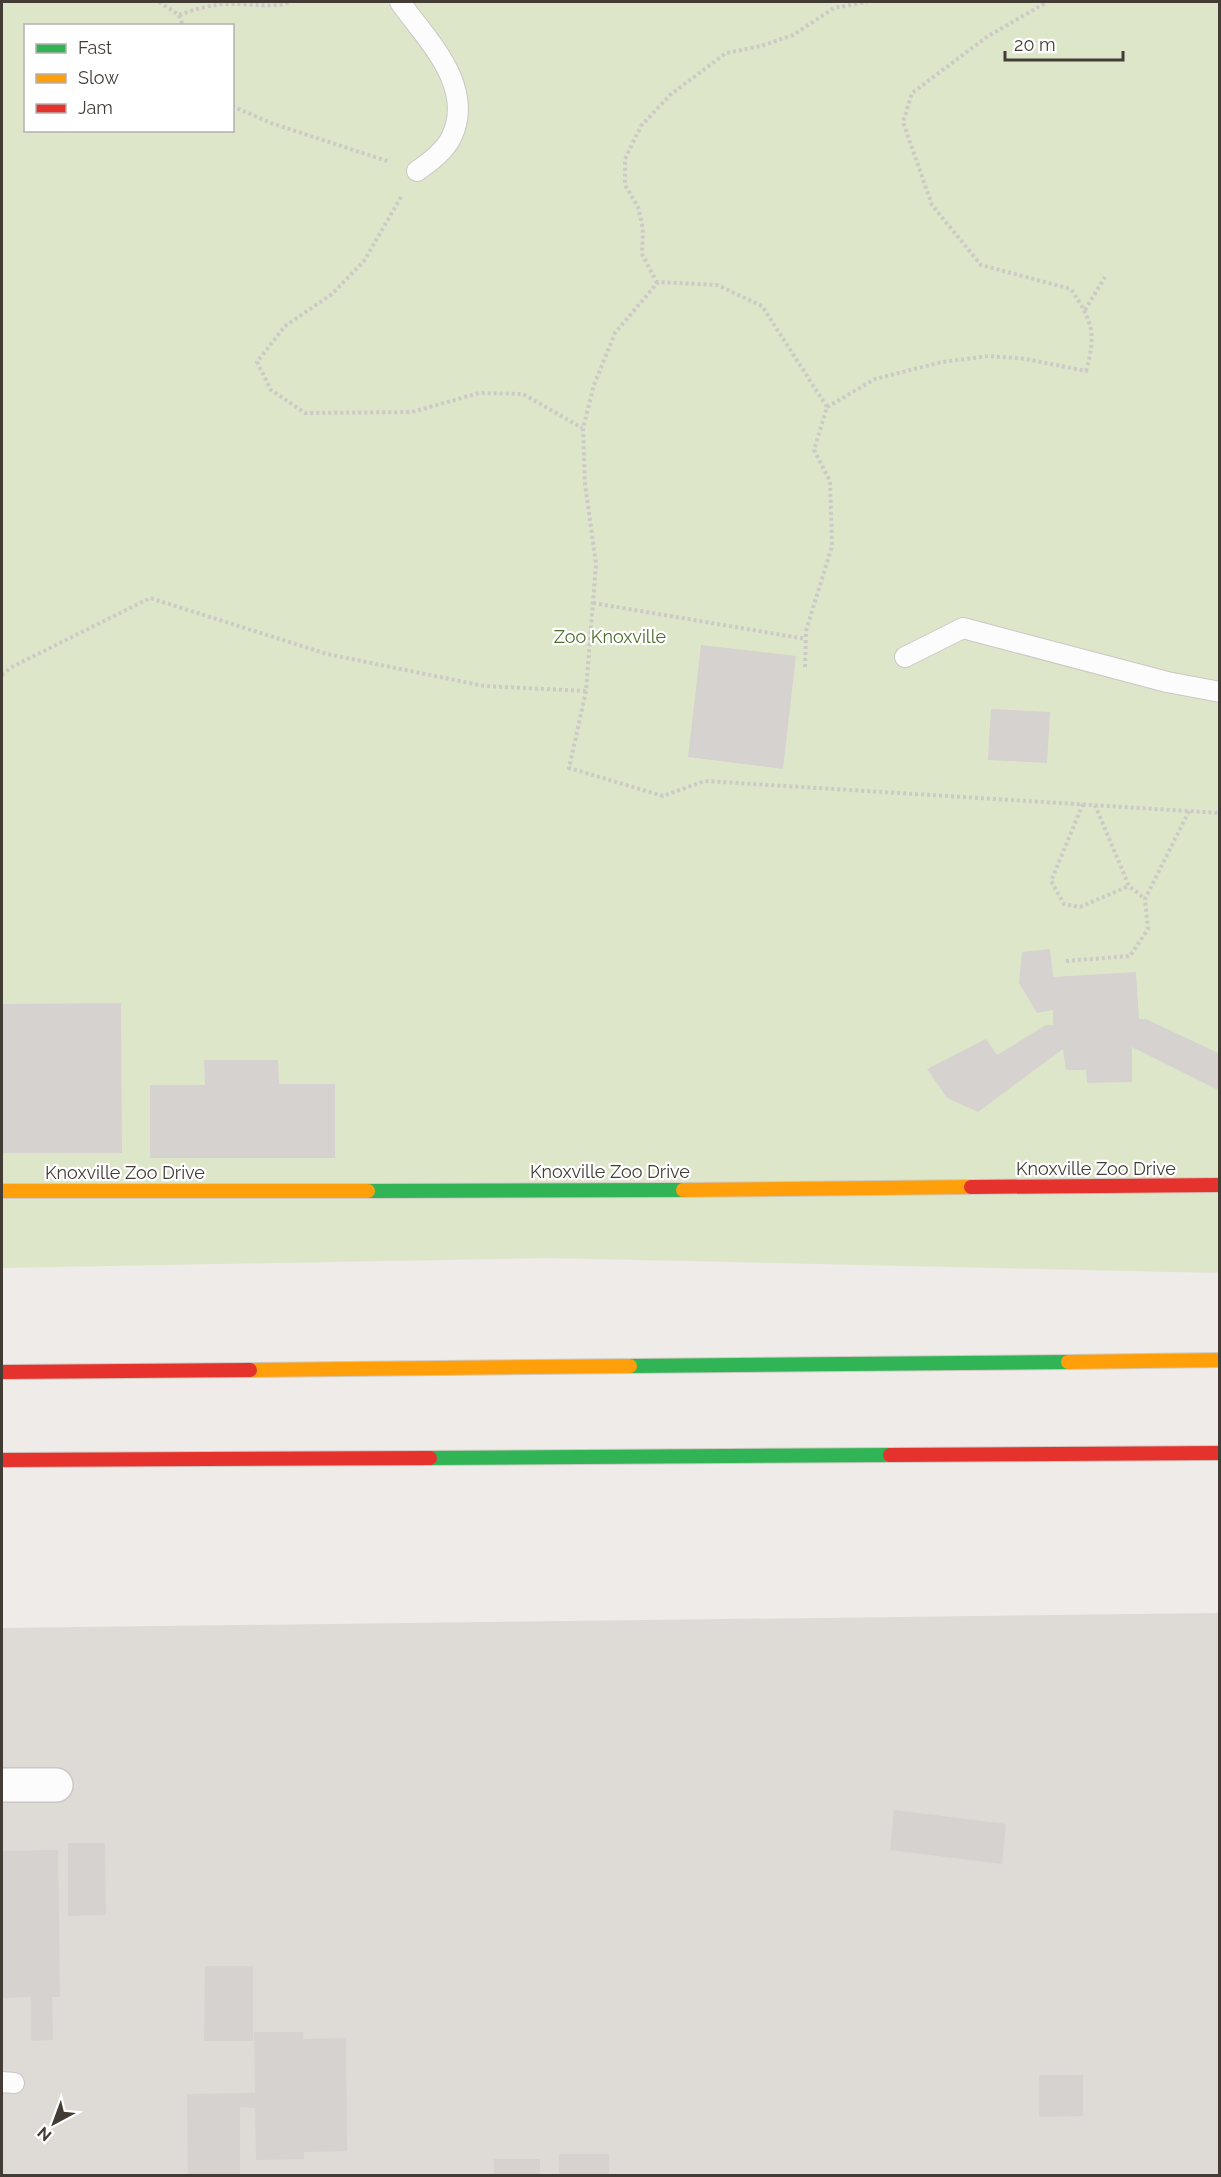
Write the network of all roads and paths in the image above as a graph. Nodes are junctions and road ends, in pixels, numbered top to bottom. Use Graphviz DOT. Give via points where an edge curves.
graph roads {
  1 [pos="159,2"];
  2 [pos="290,2"];
  3 [pos="400,2"];
  4 [pos="867,2"];
  5 [pos="1047,2"];
  6 [pos="179,15"];
  7 [pos="182,24"];
  8 [pos="234,107"];
  9 [pos="417,171"];
  10 [pos="1106,277"];
  11 [pos="657,283"];
  12 [pos="1085,310"];
  13 [pos="827,407"];
  14 [pos="583,428"];
  15 [pos="593,603"];
  16 [pos="806,639"];
  17 [pos="905,657"];
  18 [pos="805,669"];
  19 [pos="2,675"];
  20 [pos="586,691"];
  21 [pos="1220,692"];
  22 [pos="1083,804"];
  23 [pos="1095,805"];
  24 [pos="1189,811"];
  25 [pos="1220,813"];
  26 [pos="1129,886"];
  27 [pos="1145,899"];
  28 [pos="1066,961"];
  29 [pos="1220,1185"];
  30 [pos="2,1191"];
  31 [pos="1220,1360"];
  32 [pos="2,1372"];
  33 [pos="1220,1453"];
  34 [pos="2,1460"];
  35 [pos="2,1785"];
  36 [pos="56,1785"];
  1 -- 6 [label="path"];
  2 -- 6 [label="path" via="267,6 220,5"];
  3 -- 9 [label="lane" via="441,56 452,82 458,114 452,137 438,155"];
  4 -- 11 [label="path" via="834,8 793,35 726,53 670,95 641,126 625,159 625,185 638,207 643,229 642,254"];
  5 -- 12 [label="path" via="988,36 912,93 903,122 932,205 981,265 1071,289"];
  6 -- 7 [label="path"];
  8 -- 9 [label="path"];
  9 -- 14 [label="path" via="364,261 332,294 285,326 257,362 271,390 305,413 412,412 479,393 523,394"];
  10 -- 12 [label="path"];
  11 -- 13 [label="path" via="717,285 762,306"];
  11 -- 14 [label="path" via="615,333 594,385"];
  12 -- 13 [label="path" via="1093,348 1086,370 989,356 942,362 875,379"];
  13 -- 16 [label="path" via="814,450 830,481 832,546"];
  14 -- 15 [label="path" via="585,484 596,564"];
  15 -- 16 [label="path"];
  15 -- 20 [label="path"];
  16 -- 18 [label="path"];
  17 -- 21 [label="lane" via="963,628 1167,682"];
  19 -- 20 [label="path" via="150,598 327,654 484,686"];
  20 -- 22 [label="path" via="569,768 663,796 705,781"];
  22 -- 23 [label="path"];
  22 -- 26 [label="path" via="1051,881 1064,904 1080,907"];
  23 -- 24 [label="path"];
  23 -- 26 [label="path"];
  24 -- 25 [label="path"];
  24 -- 27 [label="path"];
  26 -- 27 [label="path"];
  27 -- 28 [label="path" via="1148,929 1130,956"];
  29 -- 30 [label="main road, Knoxville Zoo Drive"];
  31 -- 32 [label="main road"];
  33 -- 34 [label="main road"];
  35 -- 36 [label="street"];
}
